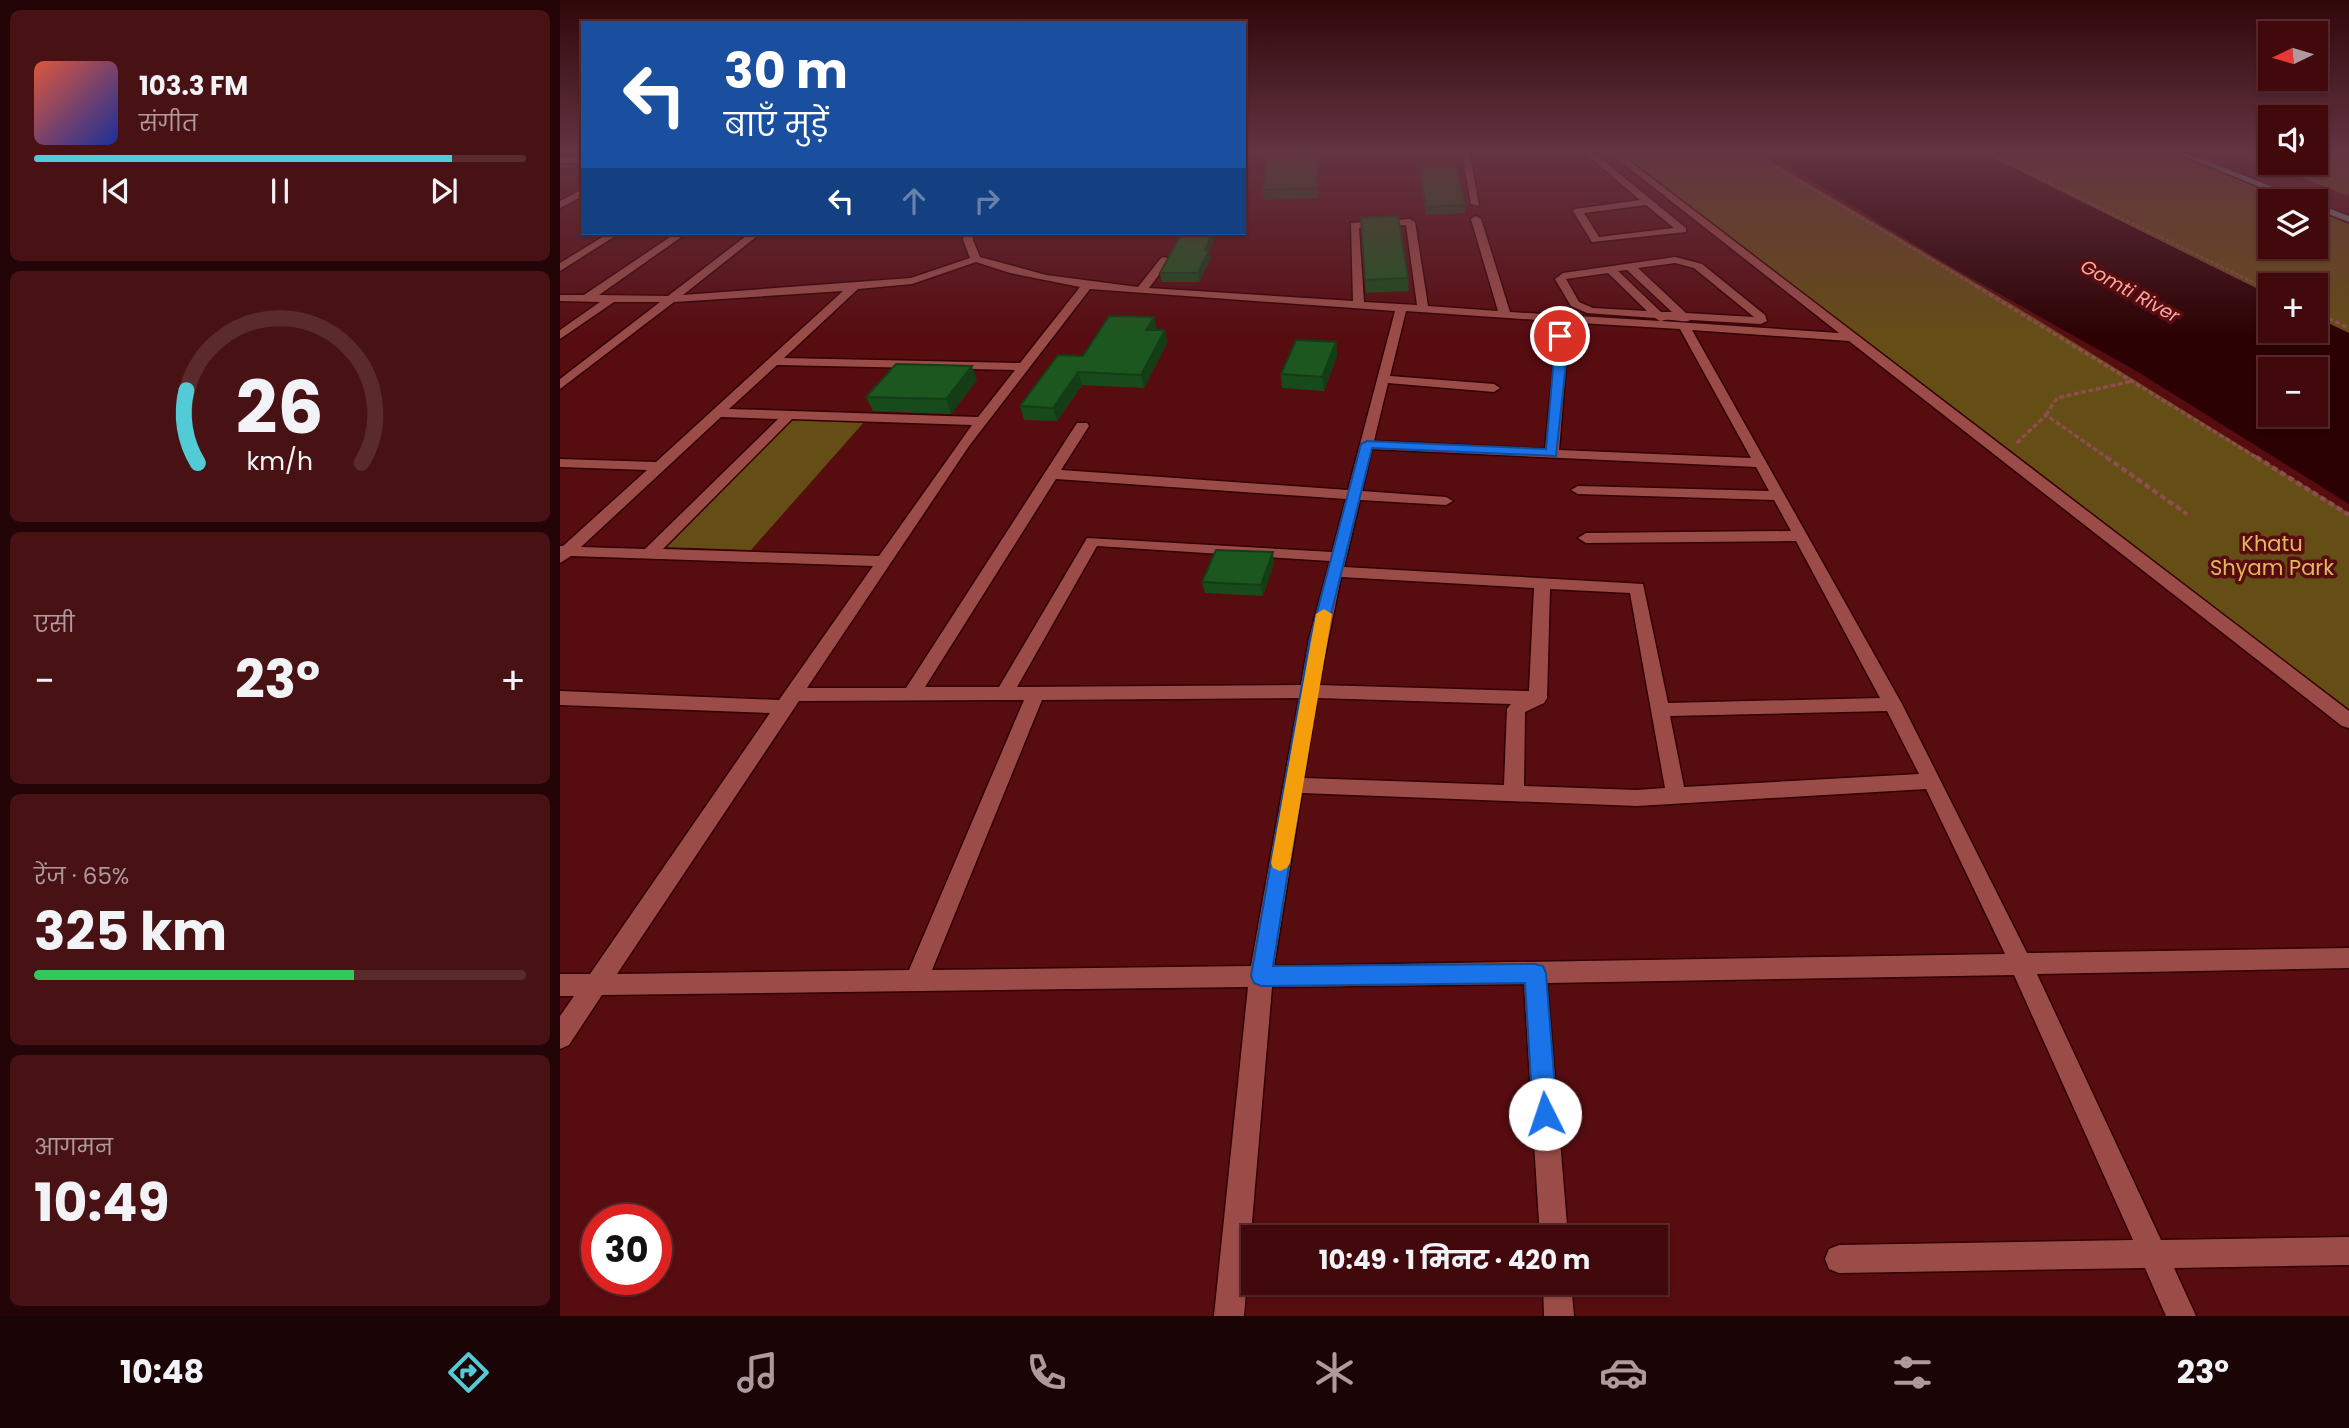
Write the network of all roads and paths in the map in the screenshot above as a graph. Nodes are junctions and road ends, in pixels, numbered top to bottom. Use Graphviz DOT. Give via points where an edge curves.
graph roads {
  1 [pos="1580,214"];
  2 [pos="1663,214"];
  3 [pos="1692,214"];
  4 [pos="1855,214"];
  5 [pos="2114,214"];
  6 [pos="1476,219"];
  7 [pos="612,235"];
  8 [pos="679,235"];
  9 [pos="753,235"];
  10 [pos="969,235"];
  11 [pos="976,259"];
  12 [pos="1165,260"];
  13 [pos="1630,267"];
  14 [pos="560,268"];
  15 [pos="1610,269"];
  16 [pos="1088,284"];
  17 [pos="2258,284"];
  18 [pos="855,286"];
  19 [pos="1143,288"];
  20 [pos="560,298"];
  21 [pos="587,298"];
  22 [pos="612,298"];
  23 [pos="673,299"];
  24 [pos="1359,305"];
  25 [pos="1401,308"];
  26 [pos="1423,309"];
  27 [pos="1505,315"];
  28 [pos="1658,315"];
  29 [pos="1558,318"];
  30 [pos="2328,318"];
  31 [pos="1683,324"];
  32 [pos="2349,328"];
  33 [pos="560,335"];
  34 [pos="1849,337"];
  35 [pos="774,361"];
  36 [pos="1024,367"];
  37 [pos="1383,379"];
  38 [pos="2133,381"];
  39 [pos="560,385"];
  40 [pos="1494,388"];
  41 [pos="717,413"];
  42 [pos="2046,415"];
  43 [pos="788,416"];
  44 [pos="982,421"];
  45 [pos="1082,426"];
  46 [pos="1367,444"];
  47 [pos="1552,453"];
  48 [pos="2003,456"];
  49 [pos="560,463"];
  50 [pos="1760,463"];
  51 [pos="659,466"];
  52 [pos="1051,474"];
  53 [pos="1578,490"];
  54 [pos="1354,496"];
  55 [pos="1778,496"];
  56 [pos="1446,501"];
  57 [pos="2187,514"];
  58 [pos="2349,515"];
  59 [pos="1800,536"];
  60 [pos="1586,538"];
  61 [pos="562,554"];
  62 [pos="649,554"];
  63 [pos="884,561"];
  64 [pos="1337,565"];
  65 [pos="1542,583"];
  66 [pos="1309,691"];
  67 [pos="1003,695"];
  68 [pos="1035,695"];
  69 [pos="910,696"];
  70 [pos="560,698"];
  71 [pos="1538,698"];
  72 [pos="789,701"];
  73 [pos="1893,704"];
  74 [pos="1660,710"];
  75 [pos="2349,721"];
  76 [pos="1932,781"];
  77 [pos="1293,785"];
  78 [pos="1514,793"];
  79 [pos="1676,795"];
  80 [pos="2349,958"];
  81 [pos="2022,964"];
  82 [pos="1535,973"];
  83 [pos="1261,976"];
  84 [pos="916,981"];
  85 [pos="560,985"];
  86 [pos="597,985"];
  87 [pos="560,1037"];
  88 [pos="1552,1225"];
  89 [pos="2349,1251"];
  90 [pos="2153,1253"];
  91 [pos="1839,1259"];
  92 [pos="1558,1295"];
  93 [pos="1229,1316"];
  94 [pos="1559,1316"];
  95 [pos="2181,1316"];
  1 -- 2 [label="street" via="1596,240 1682,230"];
  3 -- 34 [label="street"];
  4 -- 38 [label="path"];
  5 -- 17 [label="path"];
  6 -- 27 [label="street"];
  7 -- 14 [label="street"];
  8 -- 21 [label="street"];
  9 -- 23 [label="street"];
  10 -- 11 [label="street"];
  11 -- 16 [label="street" via="1047,279"];
  11 -- 18 [label="street" via="912,281"];
  12 -- 19 [label="street"];
  13 -- 15 [label="street"];
  13 -- 31 [label="street"];
  13 -- 31 [label="street" via="1675,260 1698,266 1761,317 1761,321"];
  15 -- 28 [label="street"];
  15 -- 28 [label="street" via="1560,279 1580,308"];
  16 -- 19 [label="street"];
  16 -- 36 [label="street"];
  18 -- 23 [label="street"];
  18 -- 35 [label="street"];
  19 -- 24 [label="street"];
  20 -- 21 [label="street"];
  21 -- 22 [label="street"];
  22 -- 23 [label="street"];
  22 -- 33 [label="street"];
  23 -- 39 [label="street"];
  24 -- 25 [label="street"];
  24 -- 26 [label="street" via="1354,225 1410,222"];
  25 -- 26 [label="street"];
  25 -- 37 [label="street"];
  26 -- 27 [label="street"];
  27 -- 29 [label="street"];
  28 -- 31 [label="street"];
  28 -- 31 [label="street"];
  29 -- 31 [label="street"];
  29 -- 47 [label="street" via="1561,354"];
  30 -- 32 [label="path"];
  31 -- 34 [label="street"];
  31 -- 50 [label="street"];
  34 -- 48 [label="street"];
  35 -- 36 [label="street"];
  35 -- 41 [label="street"];
  36 -- 44 [label="street"];
  37 -- 40 [label="street"];
  37 -- 46 [label="street"];
  38 -- 42 [label="path" via="2057,398"];
  38 -- 58 [label="path"];
  41 -- 43 [label="street"];
  41 -- 51 [label="street"];
  42 -- 48 [label="path"];
  42 -- 57 [label="path"];
  43 -- 44 [label="street"];
  43 -- 62 [label="street"];
  44 -- 63 [label="street"];
  45 -- 52 [label="street"];
  46 -- 47 [label="street"];
  46 -- 54 [label="street"];
  47 -- 50 [label="street"];
  48 -- 75 [label="street"];
  49 -- 51 [label="street"];
  50 -- 55 [label="street"];
  51 -- 61 [label="street"];
  52 -- 54 [label="street"];
  52 -- 69 [label="street"];
  53 -- 55 [label="street"];
  54 -- 56 [label="street"];
  54 -- 64 [label="street"];
  55 -- 59 [label="street"];
  59 -- 60 [label="street"];
  59 -- 73 [label="street"];
  61 -- 62 [label="street"];
  62 -- 63 [label="street"];
  63 -- 72 [label="street"];
  64 -- 65 [label="street"];
  64 -- 66 [label="street"];
  64 -- 67 [label="street" via="1092,541"];
  65 -- 71 [label="street"];
  65 -- 74 [label="street" via="1637,588"];
  66 -- 68 [label="street"];
  66 -- 71 [label="street"];
  66 -- 77 [label="street"];
  67 -- 68 [label="street"];
  67 -- 69 [label="street"];
  68 -- 84 [label="street"];
  69 -- 72 [label="street"];
  70 -- 72 [label="street"];
  71 -- 78 [label="street" via="1516,709"];
  72 -- 86 [label="street"];
  73 -- 74 [label="street"];
  73 -- 76 [label="street"];
  74 -- 79 [label="street"];
  76 -- 79 [label="street"];
  76 -- 81 [label="street"];
  77 -- 78 [label="street"];
  77 -- 83 [label="street"];
  78 -- 79 [label="street"];
  80 -- 81 [label="street"];
  81 -- 82 [label="street"];
  81 -- 90 [label="street"];
  82 -- 83 [label="street"];
  82 -- 88 [label="street"];
  83 -- 84 [label="street"];
  83 -- 93 [label="street"];
  84 -- 86 [label="street"];
  85 -- 86 [label="street"];
  86 -- 87 [label="street"];
  89 -- 90 [label="street"];
  90 -- 91 [label="street"];
  90 -- 95 [label="street"];
  92 -- 94 [label="street"];
}
